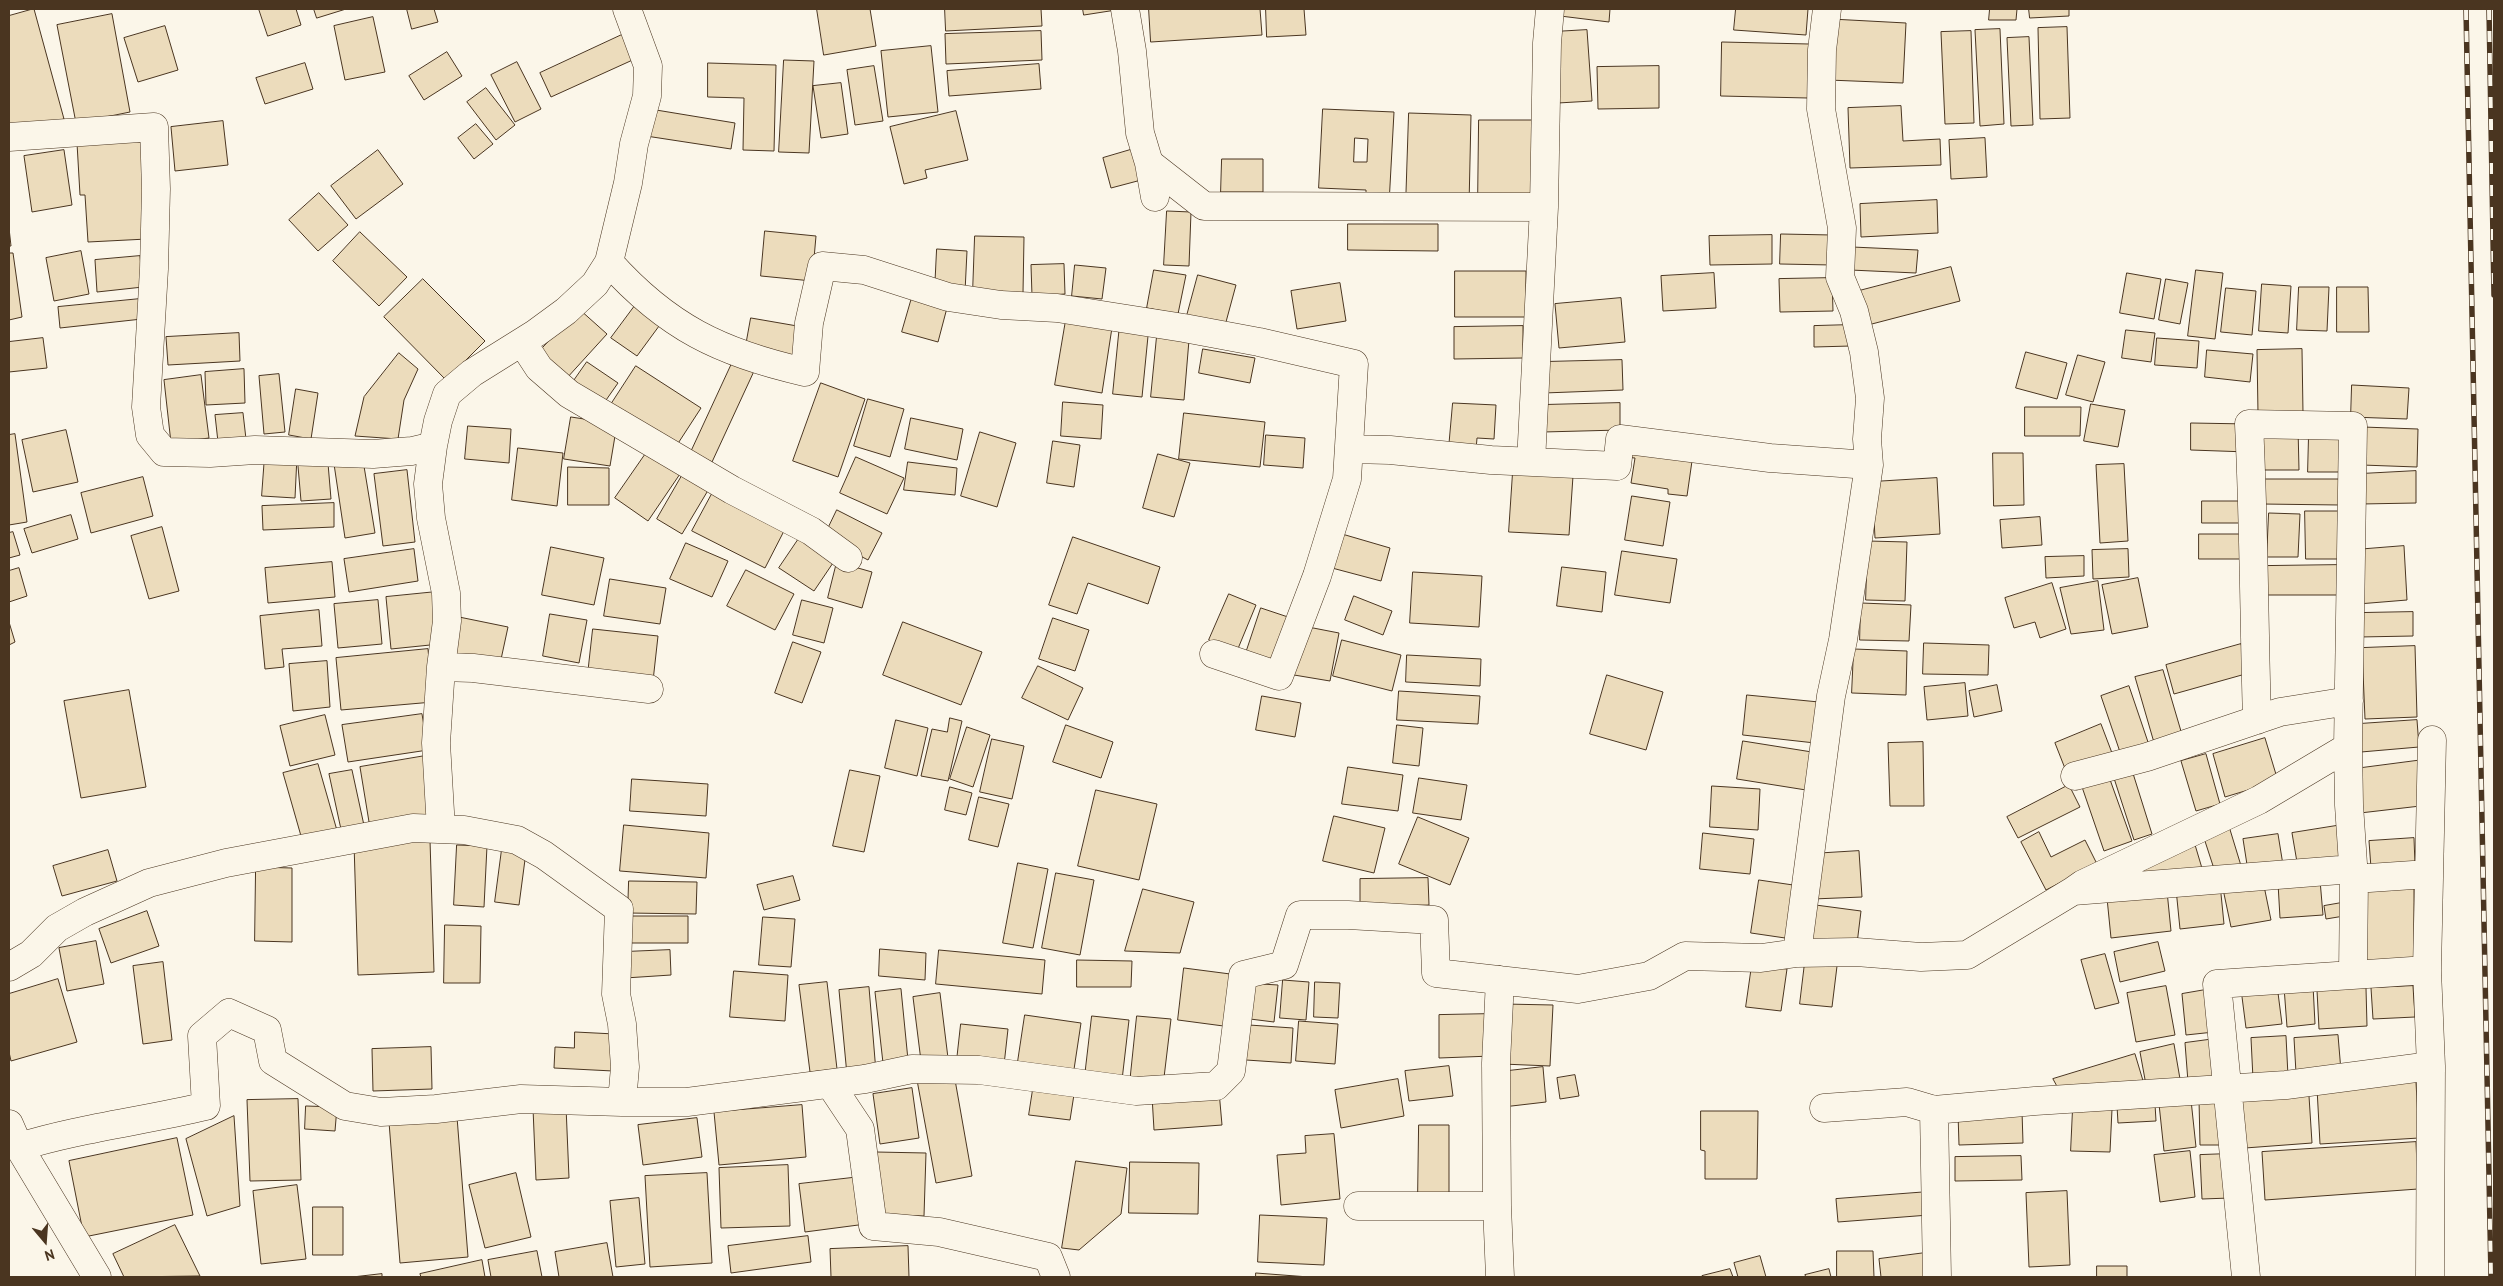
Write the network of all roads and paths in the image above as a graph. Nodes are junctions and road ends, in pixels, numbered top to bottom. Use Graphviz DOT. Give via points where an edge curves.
graph roads {
  1 [pos="627,9"];
  2 [pos="1125,9"];
  3 [pos="1550,9"];
  4 [pos="1827,9"];
  5 [pos="9,137"];
  6 [pos="1149,163"];
  7 [pos="1155,197"];
  8 [pos="1544,208"];
  9 [pos="609,262"];
  10 [pos="522,342"];
  11 [pos="433,446"];
  12 [pos="1350,449"];
  13 [pos="1530,462"];
  14 [pos="1869,466"];
  15 [pos="848,558"];
  16 [pos="1214,654"];
  17 [pos="440,667"];
  18 [pos="649,689"];
  19 [pos="2349,701"];
  20 [pos="2257,720"];
  21 [pos="2432,740"];
  22 [pos="2348,747"];
  23 [pos="2075,776"];
  24 [pos="441,829"];
  25 [pos="2354,874"];
  26 [pos="2428,874"];
  27 [pos="2073,891"];
  28 [pos="1797,953"];
  29 [pos="9,966"];
  30 [pos="2427,970"];
  31 [pos="2353,974"];
  32 [pos="1500,980"];
  33 [pos="2431,1066"];
  34 [pos="830,1084"];
  35 [pos="2227,1089"];
  36 [pos="622,1102"];
  37 [pos="1824,1108"];
  38 [pos="1934,1110"];
  39 [pos="14,1136"];
  40 [pos="1358,1206"];
  41 [pos="1497,1206"];
  42 [pos="97,1277"];
  43 [pos="1056,1277"];
  44 [pos="1500,1277"];
  45 [pos="1936,1277"];
  46 [pos="2246,1277"];
  47 [pos="2430,1277"];
  1 -- 9 [label="street" via="648,66 647,96"];
  2 -- 6 [label="street" via="1140,133"];
  3 -- 8 [label="street"];
  4 -- 14 [label="street" via="1822,50 1821,108 1842,228 1840,277 1854,311 1864,352 1870,398"];
  5 -- 11 [label="street" via="154,127 156,189 146,407 150,435 164,452 255,450 373,454 412,452"];
  6 -- 7 [label="street"];
  6 -- 8 [label="street" via="1204,206"];
  8 -- 13 [label="street"];
  9 -- 10 [label="street" via="595,284 566,311"];
  9 -- 12 [label="street" via="634,291 703,339 761,362 805,372 809,323 822,266 864,270 948,297 1001,305 1057,308 1184,328 1327,357 1354,364"];
  10 -- 11 [label="street" via="472,372 447,394"];
  10 -- 15 [label="street" via="540,368 569,394 732,490 811,531"];
  11 -- 17 [label="street" via="428,484 431,518 446,593 447,621"];
  12 -- 13 [label="street"];
  12 -- 16 [label="street" via="1347,479 1317,576 1279,676"];
  13 -- 14 [label="street" via="1618,466 1620,439 1770,458"];
  14 -- 28 [label="street" via="1843,640 1829,705"];
  17 -- 18 [label="street"];
  17 -- 24 [label="street" via="436,743"];
  19 -- 20 [label="street" via="2280,712"];
  19 -- 20 [label="street" via="2353,426 2249,424"];
  19 -- 22 [label="street"];
  20 -- 23 [label="street" via="2147,757"];
  21 -- 26 [label="street"];
  22 -- 25 [label="street"];
  22 -- 27 [label="street" via="2259,800"];
  24 -- 29 [label="street" via="413,828 226,863 149,883 57,928 31,954"];
  24 -- 36 [label="street" via="517,840 544,855 619,909 616,994 625,1068"];
  25 -- 26 [label="street"];
  25 -- 27 [label="street"];
  25 -- 31 [label="street"];
  26 -- 30 [label="street"];
  27 -- 28 [label="street" via="1967,955 1921,957 1856,952"];
  28 -- 32 [label="street" via="1761,958 1685,956 1649,976 1578,989"];
  30 -- 31 [label="street"];
  30 -- 33 [label="street"];
  31 -- 35 [label="street" via="2217,984"];
  32 -- 34 [label="street" via="1436,973 1434,920 1300,915 1284,965 1243,975 1231,1071 1216,1086 1136,1091 979,1070 912,1070"];
  32 -- 41 [label="street" via="1496,1080"];
  33 -- 35 [label="street"];
  33 -- 47 [label="street"];
  34 -- 36 [label="street" via="687,1102"];
  34 -- 43 [label="street" via="860,1129 873,1226 939,1232 1048,1257"];
  35 -- 38 [label="street"];
  35 -- 46 [label="street"];
  36 -- 39 [label="street" via="521,1099 381,1112 345,1106 273,1062 267,1030 229,1013 202,1036 206,1106 149,1120 54,1136"];
  37 -- 38 [label="street" via="1906,1102"];
  38 -- 45 [label="street"];
  39 -- 42 [label="street"];
  40 -- 41 [label="street"];
  41 -- 44 [label="street"];
}
